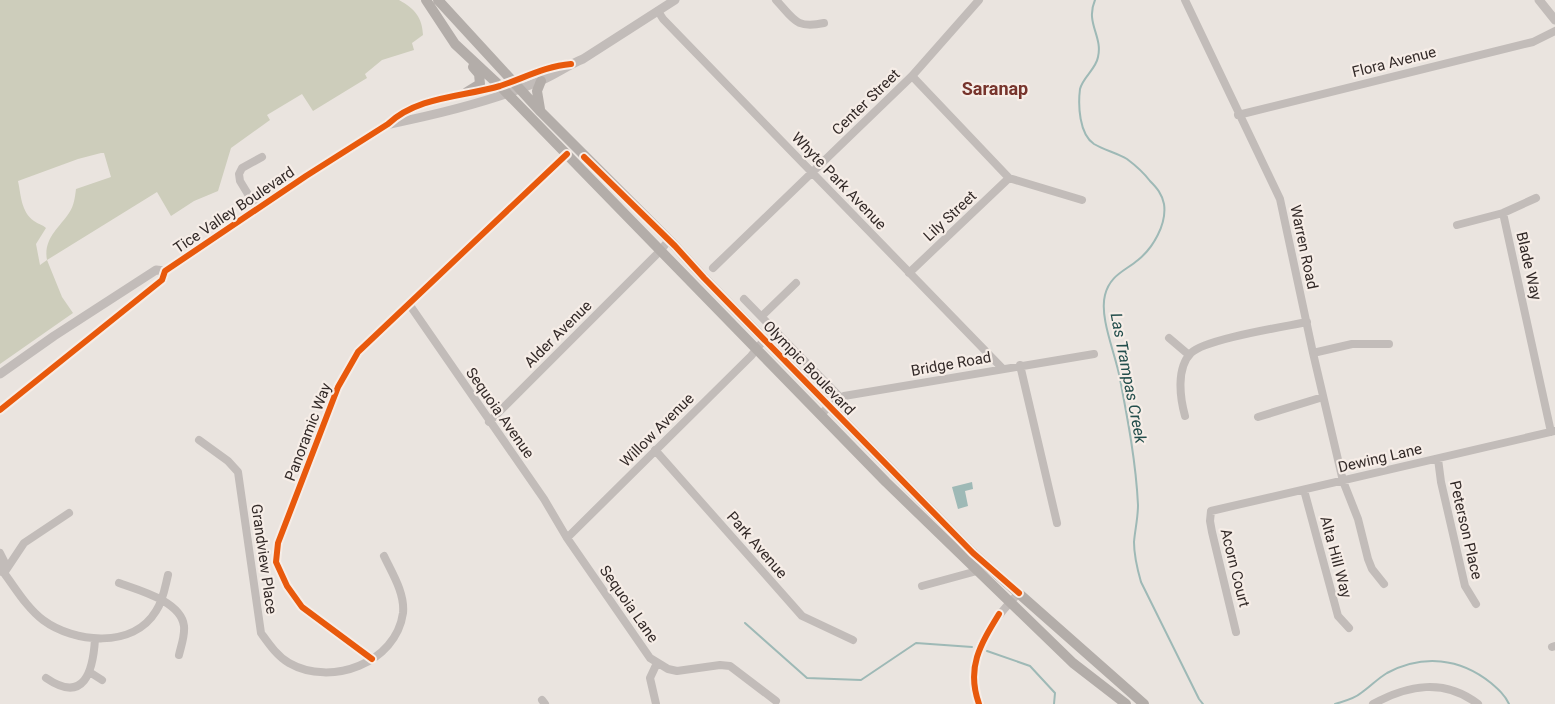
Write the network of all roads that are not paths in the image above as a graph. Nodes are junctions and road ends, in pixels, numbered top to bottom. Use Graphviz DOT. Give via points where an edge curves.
graph roads {
  1 [pos="426,0"];
  2 [pos="438,0"];
  3 [pos="675,0"];
  4 [pos="776,0"];
  5 [pos="979,0"];
  6 [pos="1185,0"];
  7 [pos="1539,0"];
  8 [pos="658,11"];
  9 [pos="1555,20"];
  10 [pos="824,23"];
  11 [pos="1555,31"];
  12 [pos="463,52"];
  13 [pos="571,64"];
  14 [pos="912,76"];
  15 [pos="541,81"];
  16 [pos="516,84"];
  17 [pos="503,89"];
  18 [pos="468,92"];
  19 [pos="436,100"];
  20 [pos="541,112"];
  21 [pos="1238,115"];
  22 [pos="406,121"];
  23 [pos="388,124"];
  24 [pos="567,154"];
  25 [pos="262,157"];
  26 [pos="812,173"];
  27 [pos="1009,178"];
  28 [pos="1536,198"];
  29 [pos="1082,200"];
  30 [pos="256,209"];
  31 [pos="1503,213"];
  32 [pos="1457,225"];
  33 [pos="669,240"];
  34 [pos="660,251"];
  35 [pos="713,268"];
  36 [pos="165,271"];
  37 [pos="909,273"];
  38 [pos="796,283"];
  39 [pos="744,299"];
  40 [pos="409,304"];
  41 [pos="762,316"];
  42 [pos="1307,322"];
  43 [pos="1169,338"];
  44 [pos="765,340"];
  45 [pos="1389,344"];
  46 [pos="757,350"];
  47 [pos="1313,353"];
  48 [pos="1094,354"];
  49 [pos="1189,355"];
  50 [pos="1017,366"];
  51 [pos="1003,369"];
  52 [pos="0,374"];
  53 [pos="840,397"];
  54 [pos="1323,398"];
  55 [pos="829,406"];
  56 [pos="0,410"];
  57 [pos="820,415"];
  58 [pos="1185,416"];
  59 [pos="1258,417"];
  60 [pos="489,422"];
  61 [pos="1553,431"];
  62 [pos="199,440"];
  63 [pos="655,450"];
  64 [pos="1438,459"];
  65 [pos="1343,481"];
  66 [pos="1304,490"];
  67 [pos="1211,511"];
  68 [pos="69,513"];
  69 [pos="1057,523"];
  70 [pos="567,538"];
  71 [pos="0,553"];
  72 [pos="384,556"];
  73 [pos="977,571"];
  74 [pos="2,572"];
  75 [pos="168,575"];
  76 [pos="119,583"];
  77 [pos="1384,584"];
  78 [pos="922,586"];
  79 [pos="1019,593"];
  80 [pos="161,599"];
  81 [pos="1010,603"];
  82 [pos="1476,604"];
  83 [pos="1349,628"];
  84 [pos="1236,632"];
  85 [pos="95,639"];
  86 [pos="853,640"];
  87 [pos="179,655"];
  88 [pos="372,659"];
  89 [pos="657,663"];
  90 [pos="91,673"];
  91 [pos="46,678"];
  92 [pos="102,680"];
  93 [pos="776,701"];
  94 [pos="656,704"];
  95 [pos="979,704"];
  96 [pos="1126,704"];
  97 [pos="1144,704"];
  98 [pos="1373,704"];
  99 [pos="1478,704"];
  1 -- 12 [label="main road, Olympic Boulevard"];
  2 -- 16 [label="main road, Olympic Boulevard"];
  3 -- 8 [label="street"];
  4 -- 10 [label="street" via="798,23"];
  5 -- 14 [label="street, Center Street"];
  6 -- 21 [label="street, Warren Road"];
  7 -- 9 [label="street"];
  8 -- 13 [label="street"];
  8 -- 26 [label="street, Whyte Park Avenue"];
  11 -- 21 [label="street, Flora Avenue" via="1533,42"];
  12 -- 17 [label="main road, Olympic Boulevard"];
  12 -- 18 [label="main road" via="480,80"];
  13 -- 15 [label="street"];
  13 -- 16 [label="street" via="549,68"];
  14 -- 26 [label="street, Center Street"];
  14 -- 27 [label="street"];
  15 -- 16 [label="street"];
  15 -- 20 [label="main road" via="536,96"];
  16 -- 17 [label="street, Tice Valley Boulevard"];
  16 -- 20 [label="main road, Olympic Boulevard"];
  17 -- 18 [label="street, Tice Valley Boulevard"];
  17 -- 22 [label="street, Tice Valley Boulevard"];
  17 -- 24 [label="main road, Olympic Boulevard"];
  18 -- 19 [label="street, Tice Valley Boulevard"];
  19 -- 22 [label="street" via="432,109"];
  19 -- 23 [label="street, Tice Valley Boulevard" via="399,114"];
  20 -- 33 [label="main road, Olympic Boulevard"];
  21 -- 42 [label="street, Warren Road" via="1282,206"];
  22 -- 23 [label="street, Tice Valley Boulevard"];
  23 -- 30 [label="street, Tice Valley Boulevard"];
  24 -- 34 [label="main road, Olympic Boulevard"];
  24 -- 40 [label="street, Panoramic Way"];
  25 -- 30 [label="street" via="242,168 239,174"];
  26 -- 35 [label="street, Center Street"];
  26 -- 37 [label="street, Whyte Park Avenue"];
  27 -- 29 [label="street"];
  27 -- 37 [label="street, Lily Street"];
  28 -- 31 [label="street"];
  30 -- 36 [label="street, Tice Valley Boulevard"];
  31 -- 32 [label="street"];
  31 -- 61 [label="street, Blade Way"];
  33 -- 34 [label="street, Alder Avenue"];
  33 -- 44 [label="main road, Olympic Boulevard"];
  34 -- 46 [label="main road, Olympic Boulevard"];
  34 -- 60 [label="street, Alder Avenue"];
  36 -- 52 [label="street, Tice Valley Boulevard" via="156,270"];
  36 -- 56 [label="street, Tice Valley Boulevard" via="162,280"];
  37 -- 51 [label="street, Whyte Park Avenue"];
  38 -- 41 [label="street"];
  39 -- 41 [label="street"];
  40 -- 60 [label="street, Sequoia Avenue"];
  40 -- 88 [label="street, Panoramic Way" via="358,352 338,387 278,543 276,562 302,607"];
  41 -- 53 [label="street"];
  42 -- 47 [label="street, Warren Road"];
  42 -- 49 [label="street" via="1211,343"];
  43 -- 49 [label="street"];
  44 -- 46 [label="street, Willow Avenue"];
  44 -- 55 [label="main road, Olympic Boulevard"];
  45 -- 47 [label="street" via="1352,344"];
  46 -- 57 [label="main road, Olympic Boulevard"];
  46 -- 63 [label="street, Willow Avenue"];
  47 -- 54 [label="street, Warren Road"];
  48 -- 50 [label="street, Bridge Road"];
  49 -- 58 [label="street" via="1181,382"];
  50 -- 51 [label="street, Bridge Road"];
  50 -- 69 [label="street" via="1031,435 1037,437"];
  51 -- 53 [label="street, Bridge Road"];
  53 -- 55 [label="street, Bridge Road"];
  54 -- 59 [label="street"];
  54 -- 65 [label="street, Warren Road"];
  55 -- 57 [label="street, Bridge Road"];
  55 -- 79 [label="main road, Olympic Boulevard" via="974,554"];
  57 -- 73 [label="main road, Olympic Boulevard"];
  60 -- 70 [label="street, Sequoia Avenue"];
  61 -- 64 [label="street, Dewing Lane"];
  62 -- 88 [label="street, Grandview Place" via="238,472 261,633 272,649 288,663 330,674"];
  63 -- 70 [label="street, Willow Avenue"];
  63 -- 86 [label="street, Park Avenue" via="802,616"];
  64 -- 65 [label="street, Dewing Lane"];
  64 -- 82 [label="street, Peterson Place" via="1465,586"];
  65 -- 66 [label="street, Dewing Lane"];
  65 -- 77 [label="street, Warren Road" via="1368,559"];
  66 -- 67 [label="street, Dewing Lane"];
  66 -- 83 [label="street, Alta Hill Way" via="1338,616"];
  67 -- 84 [label="street, Acorn Court" via="1212,532"];
  68 -- 74 [label="street" via="24,543"];
  70 -- 89 [label="street, Sequoia Lane"];
  71 -- 74 [label="street" via="4,561"];
  72 -- 88 [label="street, Grandview Place" via="400,590 403,611 398,631"];
  73 -- 78 [label="street"];
  73 -- 81 [label="main road, Olympic Boulevard"];
  74 -- 85 [label="street" via="41,618 75,636"];
  75 -- 80 [label="street"];
  76 -- 80 [label="street"];
  79 -- 81 [label="street"];
  79 -- 97 [label="main road, Olympic Boulevard"];
  80 -- 85 [label="street" via="156,612 132,631"];
  80 -- 87 [label="street" via="179,614 184,624"];
  81 -- 95 [label="street" via="981,642 975,659 974,687"];
  81 -- 96 [label="main road, Olympic Boulevard" via="1073,663"];
  85 -- 90 [label="street"];
  89 -- 93 [label="street, Sequoia Lane" via="677,671 730,666"];
  89 -- 94 [label="street" via="650,678"];
  90 -- 91 [label="street" via="82,685 71,689 58,687"];
  90 -- 92 [label="street"];
  98 -- 99 [label="street" via="1387,696 1428,686 1460,692"];
}
